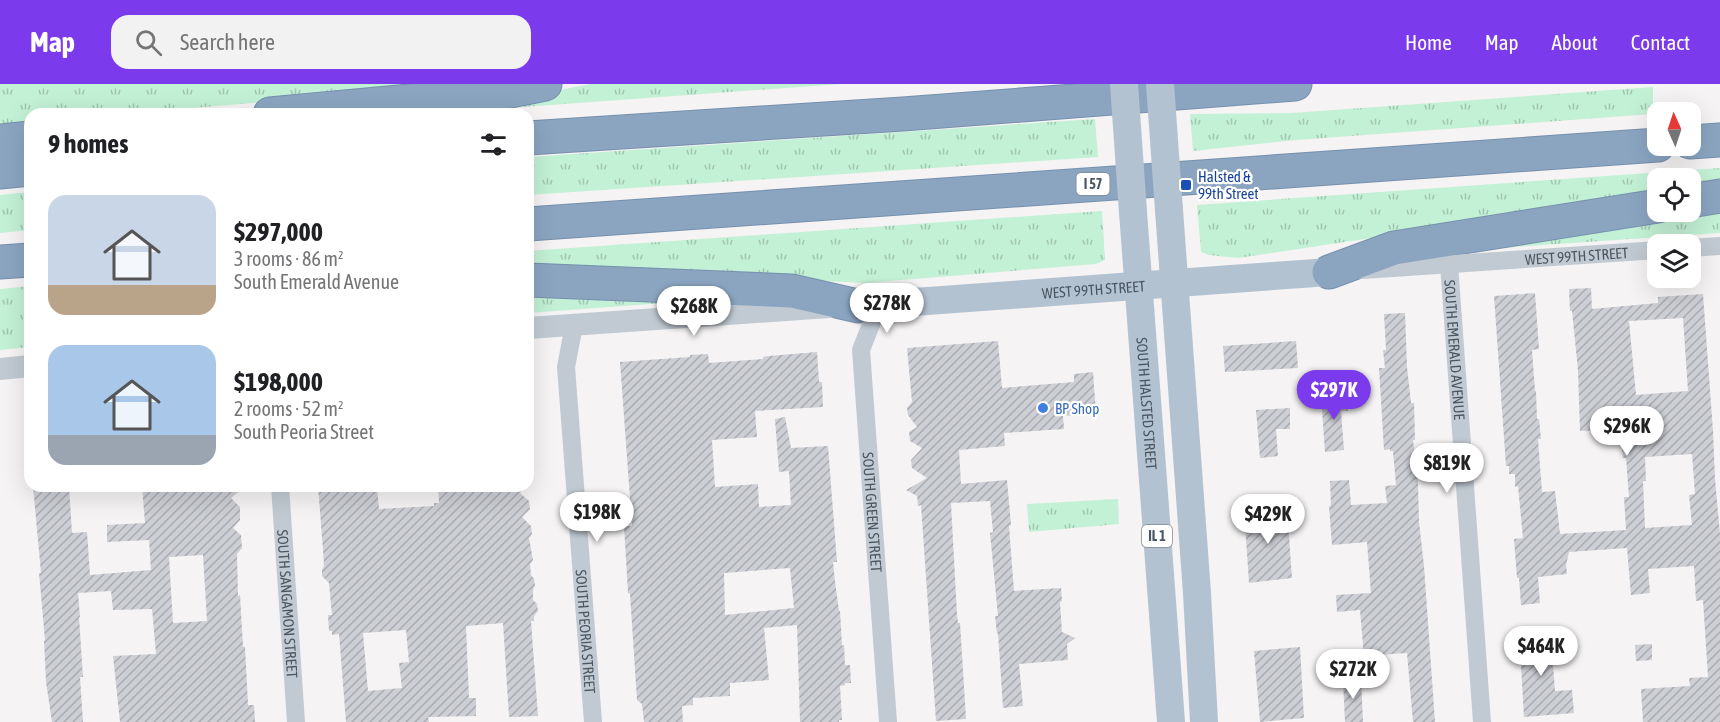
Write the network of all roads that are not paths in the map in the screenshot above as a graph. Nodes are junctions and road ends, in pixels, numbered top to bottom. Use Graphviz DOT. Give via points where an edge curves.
graph roads {
  1 [pos="545,84"];
  2 [pos="1124,84"];
  3 [pos="1160,84"];
  4 [pos="1295,84"];
  5 [pos="337,108"];
  6 [pos="534,138"];
  7 [pos="24,139"];
  8 [pos="1720,140"];
  9 [pos="0,141"];
  10 [pos="1701,141"];
  11 [pos="1647,146"];
  12 [pos="24,170"];
  13 [pos="0,172"];
  14 [pos="1720,196"];
  15 [pos="1701,199"];
  16 [pos="1647,208"];
  17 [pos="534,224"];
  18 [pos="1720,246"];
  19 [pos="1701,247"];
  20 [pos="1647,251"];
  21 [pos="24,260"];
  22 [pos="0,262"];
  23 [pos="1449,264"];
  24 [pos="1329,272"];
  25 [pos="534,280"];
  26 [pos="1175,282"];
  27 [pos="1138,286"];
  28 [pos="868,305"];
  29 [pos="574,325"];
  30 [pos="534,328"];
  31 [pos="24,367"];
  32 [pos="0,369"];
  33 [pos="280,492"];
  34 [pos="296,722"];
  35 [pos="593,722"];
  36 [pos="888,722"];
  37 [pos="1172,722"];
  38 [pos="1204,722"];
  39 [pos="1482,722"];
  1 -- 5 [label="highway" via="505,93"];
  2 -- 27 [label="main road, SOUTH HALSTED STREET / IL 1, bridge"];
  3 -- 26 [label="main road, IL 1, bridge"];
  4 -- 6 [label="highway"];
  7 -- 9 [label="highway"];
  8 -- 10 [label="highway"];
  11 -- 17 [label="highway, I 57"];
  12 -- 13 [label="highway"];
  14 -- 15 [label="highway"];
  16 -- 24 [label="highway" via="1394,248"];
  18 -- 19 [label="street"];
  20 -- 23 [label="street, WEST 99TH STREET"];
  21 -- 22 [label="highway"];
  23 -- 24 [label="street, WEST 99TH STREET"];
  23 -- 39 [label="street, SOUTH EMERALD AVENUE"];
  24 -- 26 [label="main road, WEST 99TH STREET"];
  25 -- 28 [label="highway" via="792,291"];
  26 -- 27 [label="main road, WEST 99TH STREET"];
  26 -- 38 [label="main road, IL 1"];
  27 -- 28 [label="main road, WEST 99TH STREET"];
  27 -- 37 [label="main road, SOUTH HALSTED STREET / IL 1"];
  28 -- 29 [label="street, WEST 99TH STREET"];
  28 -- 36 [label="street, SOUTH GREEN STREET" via="861,350"];
  29 -- 30 [label="street, WEST 99TH STREET"];
  29 -- 35 [label="street, SOUTH PEORIA STREET" via="566,367"];
  31 -- 32 [label="street"];
  33 -- 34 [label="street, SOUTH SANGAMON STREET"];
}
